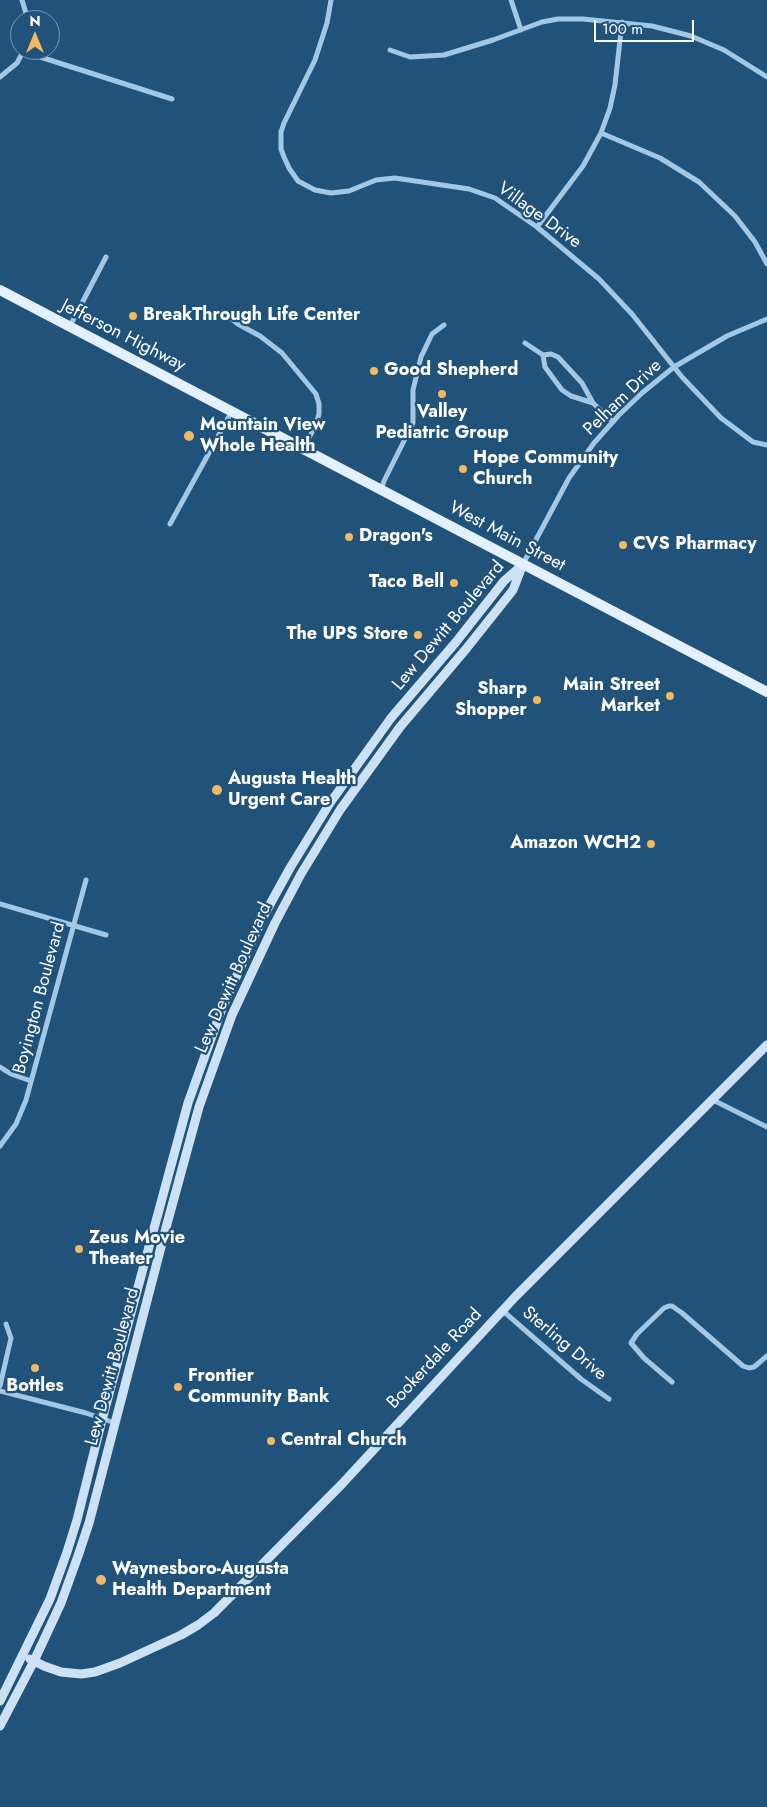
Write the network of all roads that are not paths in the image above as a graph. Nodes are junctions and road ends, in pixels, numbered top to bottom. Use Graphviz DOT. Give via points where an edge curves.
graph roads {
  1 [pos="331,0"];
  2 [pos="511,0"];
  3 [pos="622,22"];
  4 [pos="521,30"];
  5 [pos="390,50"];
  6 [pos="19,60"];
  7 [pos="49,60"];
  8 [pos="0,77"];
  9 [pos="767,77"];
  10 [pos="172,99"];
  11 [pos="601,133"];
  12 [pos="537,227"];
  13 [pos="106,257"];
  14 [pos="767,264"];
  15 [pos="0,290"];
  16 [pos="223,312"];
  17 [pos="767,319"];
  18 [pos="444,325"];
  19 [pos="70,326"];
  20 [pos="525,343"];
  21 [pos="543,355"];
  22 [pos="674,367"];
  23 [pos="593,403"];
  24 [pos="232,410"];
  25 [pos="613,422"];
  26 [pos="767,446"];
  27 [pos="303,448"];
  28 [pos="381,490"];
  29 [pos="170,524"];
  30 [pos="523,564"];
  31 [pos="767,692"];
  32 [pos="86,880"];
  33 [pos="0,904"];
  34 [pos="74,926"];
  35 [pos="106,935"];
  36 [pos="767,1044"];
  37 [pos="0,1067"];
  38 [pos="31,1081"];
  39 [pos="713,1100"];
  40 [pos="188,1103"];
  41 [pos="199,1107"];
  42 [pos="767,1127"];
  43 [pos="0,1146"];
  44 [pos="502,1310"];
  45 [pos="6,1324"];
  46 [pos="767,1356"];
  47 [pos="672,1382"];
  48 [pos="0,1386"];
  49 [pos="0,1390"];
  50 [pos="609,1399"];
  51 [pos="102,1420"];
  52 [pos="115,1423"];
  53 [pos="23,1656"];
  54 [pos="34,1661"];
  55 [pos="0,1701"];
  56 [pos="0,1726"];
  1 -- 12 [label="street, Village Drive" via="315,60 284,123 280,140 288,168 298,180 323,192 340,193 376,180 395,178 441,184 482,193"];
  2 -- 4 [label="street"];
  3 -- 4 [label="street" via="558,19"];
  3 -- 9 [label="street" via="691,36 724,50"];
  3 -- 11 [label="street" via="614,91"];
  4 -- 5 [label="street" via="444,55 410,58"];
  6 -- 8 [label="street"];
  7 -- 10 [label="street"];
  11 -- 12 [label="street" via="583,166"];
  11 -- 14 [label="street" via="660,158 712,192 755,242"];
  12 -- 22 [label="street, Village Drive" via="611,291"];
  13 -- 19 [label="street"];
  15 -- 19 [label="main road, Jefferson Highway"];
  16 -- 27 [label="street" via="282,353 316,394 319,414"];
  17 -- 22 [label="street, Pelham Drive" via="727,336"];
  18 -- 28 [label="street" via="432,334 421,356 413,390 413,423"];
  19 -- 24 [label="main road, Jefferson Highway"];
  20 -- 21 [label="street"];
  21 -- 23 [label="street" via="558,356 582,383"];
  21 -- 23 [label="street" via="545,367 562,390"];
  22 -- 25 [label="street, Pelham Drive"];
  22 -- 26 [label="street, Village Drive" via="721,418 753,442"];
  23 -- 25 [label="street"];
  24 -- 27 [label="main road, West Main Street"];
  24 -- 29 [label="street"];
  25 -- 30 [label="street, Pelham Drive" via="569,478"];
  27 -- 28 [label="main road, West Main Street"];
  28 -- 30 [label="main road, West Main Street"];
  30 -- 31 [label="main road, West Main Street"];
  30 -- 40 [label="main road, Lew Dewitt Boulevard" via="504,581 391,718 330,803 264,917 220,1011"];
  30 -- 41 [label="main road, Lew Dewitt Boulevard" via="513,590 400,727 340,810 301,874 232,1015"];
  32 -- 34 [label="street, Boyington Boulevard"];
  33 -- 34 [label="street"];
  34 -- 35 [label="street"];
  34 -- 38 [label="street, Boyington Boulevard"];
  36 -- 39 [label="main road, Bookerdale Road"];
  37 -- 38 [label="street"];
  38 -- 43 [label="street, Boyington Boulevard" via="16,1124"];
  39 -- 42 [label="street"];
  39 -- 44 [label="main road, Bookerdale Road"];
  40 -- 41 [label="street"];
  40 -- 51 [label="main road, Lew Dewitt Boulevard"];
  41 -- 52 [label="main road, Lew Dewitt Boulevard"];
  44 -- 50 [label="street, Sterling Drive" via="581,1379"];
  44 -- 54 [label="main road, Bookerdale Road" via="341,1485 206,1620 134,1657 95,1672 67,1673"];
  45 -- 48 [label="street" via="12,1338"];
  46 -- 47 [label="street" via="754,1367 743,1366 668,1306 631,1343"];
  49 -- 51 [label="street"];
  51 -- 52 [label="street"];
  51 -- 53 [label="main road, Lew Dewitt Boulevard" via="67,1552 50,1599"];
  52 -- 54 [label="main road, Lew Dewitt Boulevard" via="78,1556"];
  53 -- 54 [label="main road, Bookerdale Road"];
  53 -- 55 [label="main road, Lew Dewitt Boulevard"];
  54 -- 56 [label="main road, Lew Dewitt Boulevard"];
}
